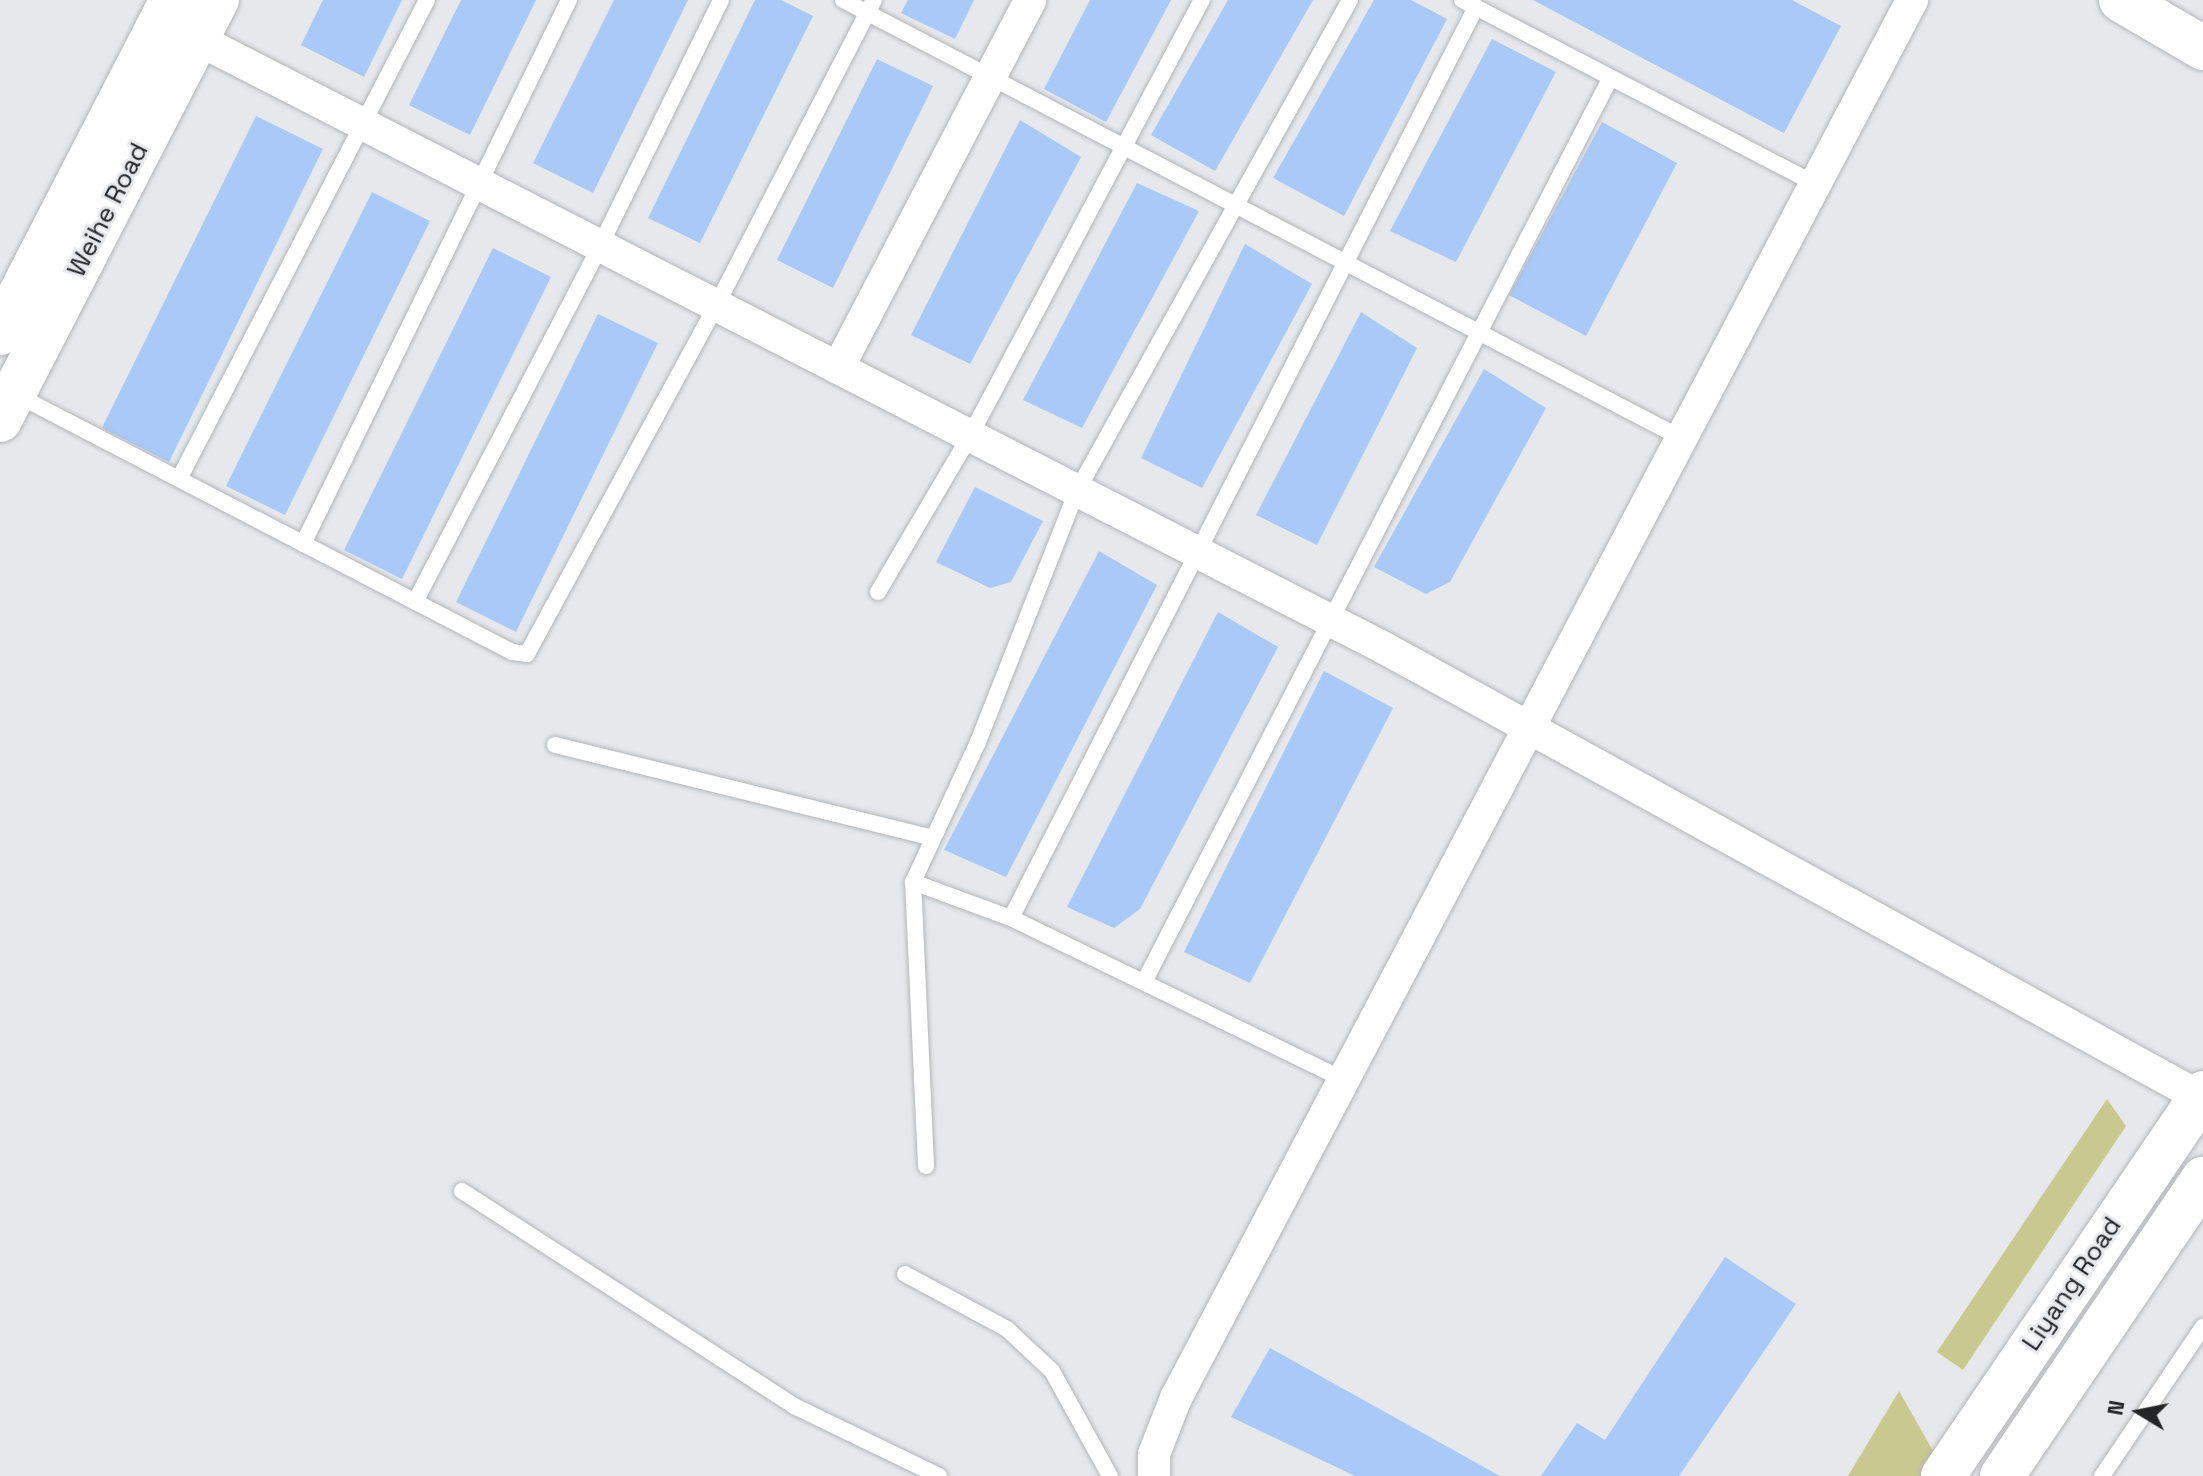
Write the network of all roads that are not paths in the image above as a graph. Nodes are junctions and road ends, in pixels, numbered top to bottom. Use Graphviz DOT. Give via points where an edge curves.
graph roads {
  1 [pos="172,0"];
  2 [pos="217,0"];
  3 [pos="427,0"];
  4 [pos="569,0"];
  5 [pos="721,0"];
  6 [pos="843,0"];
  7 [pos="1030,0"];
  8 [pos="1202,0"];
  9 [pos="1350,0"];
  10 [pos="1912,0"];
  11 [pos="2121,0"];
  12 [pos="1469,4"];
  13 [pos="870,6"];
  14 [pos="197,39"];
  15 [pos="2203,48"];
  16 [pos="990,77"];
  17 [pos="1611,77"];
  18 [pos="363,125"];
  19 [pos="1124,147"];
  20 [pos="479,184"];
  21 [pos="1815,184"];
  22 [pos="1235,204"];
  23 [pos="600,246"];
  24 [pos="1347,263"];
  25 [pos="716,306"];
  26 [pos="1478,331"];
  27 [pos="0,333"];
  28 [pos="838,368"];
  29 [pos="7,407"];
  30 [pos="970,436"];
  31 [pos="1681,438"];
  32 [pos="179,479"];
  33 [pos="1077,491"];
  34 [pos="303,544"];
  35 [pos="1199,553"];
  36 [pos="878,592"];
  37 [pos="415,602"];
  38 [pos="1329,620"];
  39 [pos="1529,728"];
  40 [pos="555,745"];
  41 [pos="933,838"];
  42 [pos="913,882"];
  43 [pos="1011,918"];
  44 [pos="1144,982"];
  45 [pos="1344,1080"];
  46 [pos="2202,1095"];
  47 [pos="926,1166"];
  48 [pos="2203,1179"];
  49 [pos="462,1191"];
  50 [pos="905,1274"];
  51 [pos="2203,1327"];
  52 [pos="1150,1469"];
  53 [pos="939,1476"];
  54 [pos="1110,1476"];
  55 [pos="1943,1476"];
  56 [pos="2002,1476"];
  57 [pos="2102,1476"];
  1 -- 27 [label="main road, Weihe Road"];
  2 -- 14 [label="main road, Weihe Road"];
  3 -- 18 [label="lane"];
  4 -- 20 [label="lane"];
  5 -- 23 [label="lane"];
  6 -- 13 [label="lane"];
  7 -- 16 [label="street"];
  8 -- 19 [label="lane"];
  9 -- 22 [label="lane"];
  10 -- 21 [label="street"];
  11 -- 15 [label="main road"];
  12 -- 17 [label="lane"];
  12 -- 24 [label="lane"];
  13 -- 16 [label="lane"];
  13 -- 25 [label="lane"];
  14 -- 18 [label="street"];
  14 -- 29 [label="main road, Weihe Road"];
  16 -- 19 [label="lane"];
  16 -- 28 [label="street"];
  17 -- 21 [label="lane"];
  17 -- 26 [label="lane"];
  18 -- 20 [label="street"];
  18 -- 32 [label="lane"];
  19 -- 22 [label="lane"];
  19 -- 30 [label="lane"];
  20 -- 23 [label="street"];
  20 -- 34 [label="lane"];
  21 -- 31 [label="street"];
  22 -- 24 [label="lane"];
  22 -- 33 [label="lane"];
  23 -- 25 [label="street"];
  23 -- 37 [label="lane"];
  24 -- 26 [label="lane"];
  24 -- 35 [label="lane"];
  25 -- 28 [label="street"];
  25 -- 37 [label="lane" via="527,654 512,652"];
  26 -- 31 [label="lane"];
  26 -- 38 [label="lane"];
  28 -- 30 [label="street"];
  29 -- 32 [label="lane"];
  30 -- 33 [label="street"];
  30 -- 36 [label="lane"];
  31 -- 39 [label="street"];
  32 -- 34 [label="lane"];
  33 -- 35 [label="street"];
  33 -- 41 [label="lane" via="978,742"];
  34 -- 37 [label="lane"];
  35 -- 38 [label="street"];
  35 -- 43 [label="lane"];
  38 -- 39 [label="street"];
  38 -- 44 [label="lane"];
  39 -- 45 [label="street"];
  39 -- 46 [label="street"];
  40 -- 41 [label="lane"];
  41 -- 42 [label="lane"];
  42 -- 43 [label="lane"];
  42 -- 47 [label="lane"];
  43 -- 44 [label="lane"];
  44 -- 45 [label="lane"];
  45 -- 52 [label="street" via="1176,1398"];
  46 -- 55 [label="main road, Liyang Road"];
  48 -- 56 [label="main road, Liyang Road"];
  49 -- 53 [label="lane" via="794,1406"];
  50 -- 54 [label="lane" via="1007,1329 1052,1371"];
  51 -- 57 [label="lane"];
}
